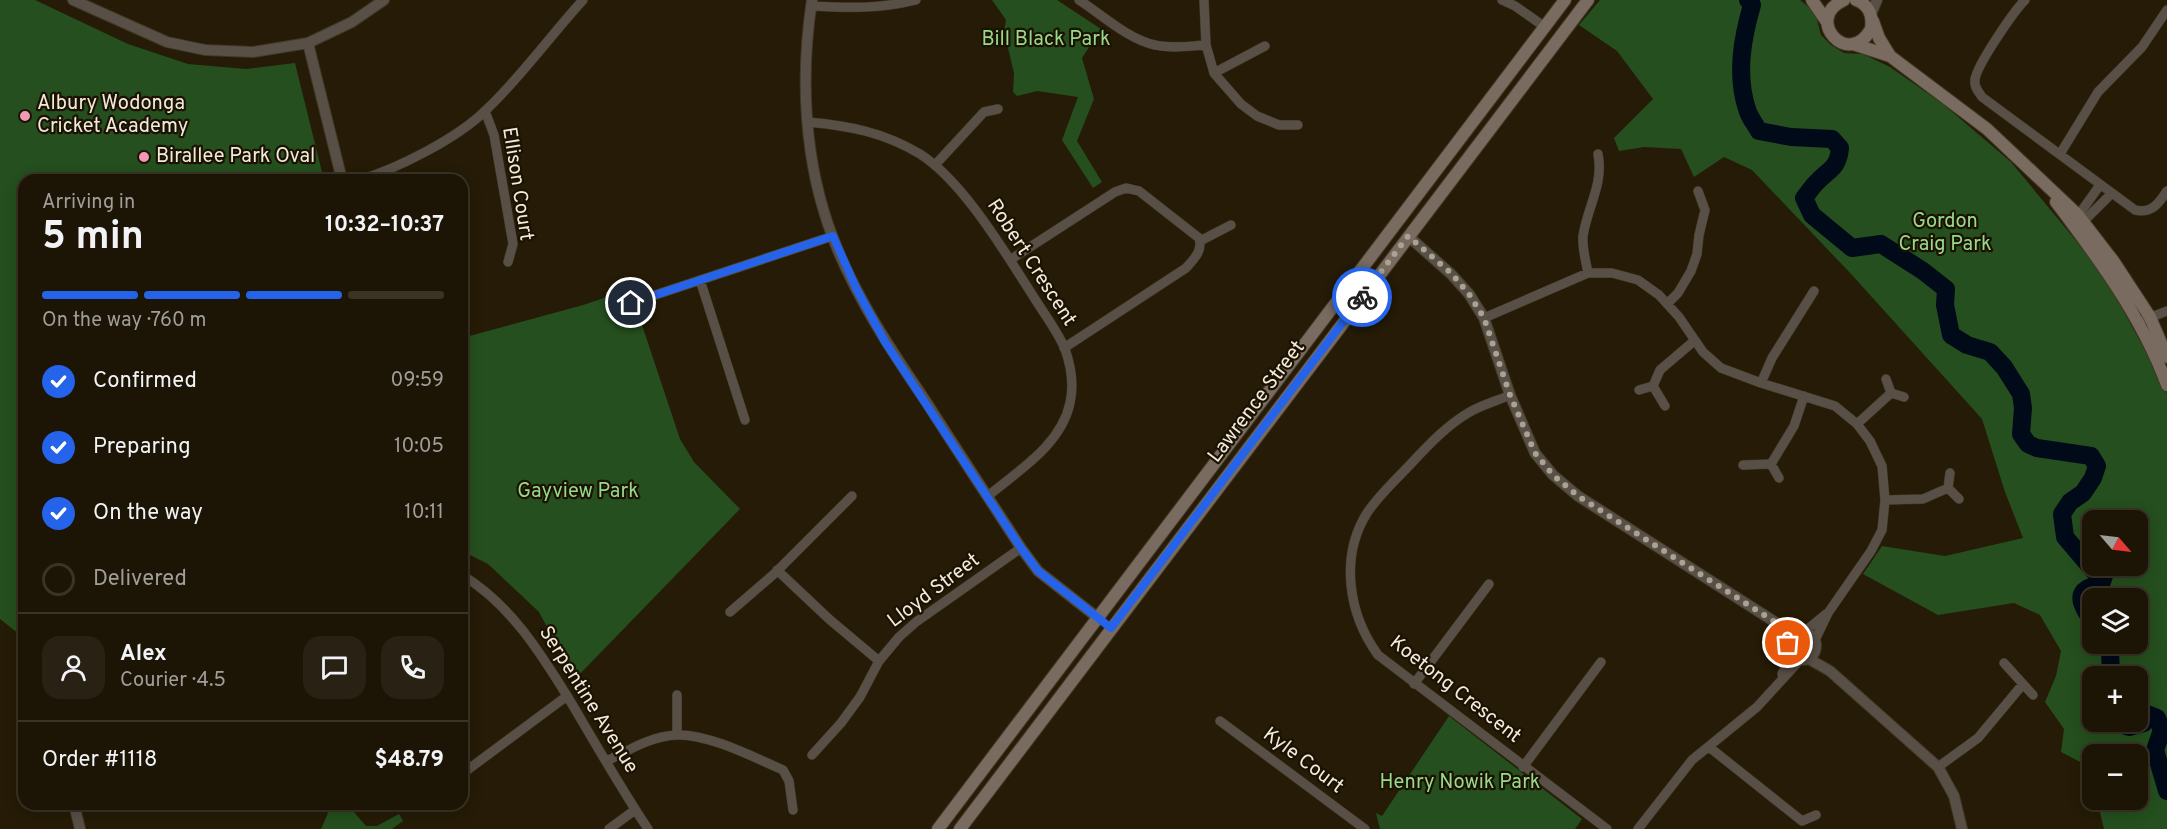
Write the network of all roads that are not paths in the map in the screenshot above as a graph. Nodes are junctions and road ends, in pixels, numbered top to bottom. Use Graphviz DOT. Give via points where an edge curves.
graph roads {
  1 [pos="73,0"];
  2 [pos="384,0"];
  3 [pos="583,0"];
  4 [pos="916,0"];
  5 [pos="1079,0"];
  6 [pos="1204,0"];
  7 [pos="1502,0"];
  8 [pos="1565,0"];
  9 [pos="1588,0"];
  10 [pos="1812,0"];
  11 [pos="1843,0"];
  12 [pos="1856,0"];
  13 [pos="1876,0"];
  14 [pos="2025,0"];
  15 [pos="812,3"];
  16 [pos="2167,10"];
  17 [pos="1872,18"];
  18 [pos="1827,22"];
  19 [pos="1545,27"];
  20 [pos="1562,35"];
  21 [pos="308,43"];
  22 [pos="1853,44"];
  23 [pos="1206,45"];
  24 [pos="1265,46"];
  25 [pos="1890,56"];
  26 [pos="1214,73"];
  27 [pos="998,109"];
  28 [pos="485,111"];
  29 [pos="808,122"];
  30 [pos="1298,124"];
  31 [pos="1598,154"];
  32 [pos="2060,154"];
  33 [pos="935,165"];
  34 [pos="341,174"];
  35 [pos="377,174"];
  36 [pos="2100,185"];
  37 [pos="1698,191"];
  38 [pos="2167,191"];
  39 [pos="2111,194"];
  40 [pos="2078,220"];
  41 [pos="1231,225"];
  42 [pos="1395,225"];
  43 [pos="833,236"];
  44 [pos="1408,236"];
  45 [pos="1200,241"];
  46 [pos="1010,260"];
  47 [pos="508,262"];
  48 [pos="1588,273"];
  49 [pos="700,280"];
  50 [pos="1814,291"];
  51 [pos="631,303"];
  52 [pos="1667,304"];
  53 [pos="2167,311"];
  54 [pos="1484,318"];
  55 [pos="2145,320"];
  56 [pos="1694,341"];
  57 [pos="1064,348"];
  58 [pos="2167,357"];
  59 [pos="1886,380"];
  60 [pos="1761,383"];
  61 [pos="2167,385"];
  62 [pos="1653,386"];
  63 [pos="1639,390"];
  64 [pos="1891,393"];
  65 [pos="1510,395"];
  66 [pos="1804,396"];
  67 [pos="1904,398"];
  68 [pos="1665,406"];
  69 [pos="745,420"];
  70 [pos="1857,424"];
  71 [pos="1771,464"];
  72 [pos="1743,465"];
  73 [pos="1950,473"];
  74 [pos="1779,478"];
  75 [pos="1947,488"];
  76 [pos="852,496"];
  77 [pos="988,496"];
  78 [pos="1959,499"];
  79 [pos="1886,500"];
  80 [pos="1021,548"];
  81 [pos="777,570"];
  82 [pos="468,579"];
  83 [pos="1489,584"];
  84 [pos="730,612"];
  85 [pos="1828,613"];
  86 [pos="1098,618"];
  87 [pos="1775,622"];
  88 [pos="1111,628"];
  89 [pos="1800,632"];
  90 [pos="1788,643"];
  91 [pos="1816,644"];
  92 [pos="1800,658"];
  93 [pos="879,662"];
  94 [pos="1601,662"];
  95 [pos="2004,663"];
  96 [pos="1830,671"];
  97 [pos="1414,684"];
  98 [pos="2023,684"];
  99 [pos="677,694"];
  100 [pos="2033,695"];
  101 [pos="567,696"];
  102 [pos="1220,721"];
  103 [pos="677,735"];
  104 [pos="1709,747"];
  105 [pos="812,755"];
  106 [pos="607,761"];
  107 [pos="1523,767"];
  108 [pos="1938,767"];
  109 [pos="468,770"];
  110 [pos="75,810"];
  111 [pos="635,810"];
  112 [pos="793,810"];
  113 [pos="1816,815"];
  114 [pos="1802,825"];
  115 [pos="80,829"];
  116 [pos="609,829"];
  117 [pos="648,829"];
  118 [pos="938,829"];
  119 [pos="960,829"];
  120 [pos="1365,829"];
  121 [pos="1607,829"];
  122 [pos="1638,829"];
  123 [pos="1962,829"];
  1 -- 21 [label="street" via="167,42 205,50 253,52"];
  2 -- 21 [label="street" via="352,22"];
  3 -- 28 [label="street"];
  4 -- 15 [label="street" via="857,9"];
  5 -- 23 [label="street" via="1132,36 1154,45"];
  6 -- 23 [label="street"];
  7 -- 19 [label="street"];
  8 -- 19 [label="main road, Lawrence Street"];
  9 -- 20 [label="main road, Lawrence Street"];
  10 -- 18 [label="main road"];
  11 -- 18 [label="main road" via="1831,9"];
  12 -- 17 [label="main road" via="1864,4"];
  13 -- 17 [label="street"];
  14 -- 32 [label="street" via="1977,72 1975,84 1982,97"];
  15 -- 29 [label="street" via="805,62"];
  16 -- 32 [label="street" via="2142,47 2098,92"];
  17 -- 22 [label="main road" via="1867,36"];
  17 -- 25 [label="main road"];
  18 -- 22 [label="main road" via="1835,39"];
  19 -- 20 [label="main road"];
  19 -- 42 [label="main road, Lawrence Street"];
  20 -- 44 [label="main road, Lawrence Street"];
  21 -- 34 [label="street"];
  22 -- 25 [label="main road"];
  23 -- 26 [label="street"];
  24 -- 26 [label="street"];
  25 -- 40 [label="main road" via="1987,129"];
  26 -- 30 [label="street" via="1257,116 1279,125"];
  27 -- 33 [label="street" via="984,112"];
  28 -- 35 [label="street" via="424,152"];
  28 -- 47 [label="street, Ellison Court" via="494,135 513,244"];
  29 -- 33 [label="street, Robert Crescent" via="877,133"];
  29 -- 43 [label="street" via="818,186"];
  31 -- 48 [label="street" via="1596,196 1583,235"];
  32 -- 36 [label="street"];
  33 -- 46 [label="street, Robert Crescent" via="963,194"];
  36 -- 39 [label="street"];
  36 -- 40 [label="street"];
  37 -- 52 [label="street" via="1705,210 1697,254 1678,293"];
  38 -- 39 [label="street" via="2156,207 2144,211 2135,210"];
  39 -- 40 [label="street"];
  40 -- 55 [label="main road"];
  41 -- 45 [label="street"];
  42 -- 44 [label="main road"];
  42 -- 86 [label="main road, Lawrence Street"];
  43 -- 49 [label="street"];
  43 -- 77 [label="street" via="885,342"];
  44 -- 54 [label="street" via="1451,273"];
  44 -- 88 [label="main road, Lawrence Street"];
  45 -- 46 [label="street" via="1138,191 1126,188"];
  45 -- 57 [label="street" via="1199,251 1186,268"];
  46 -- 57 [label="street, Robert Crescent"];
  48 -- 52 [label="street" via="1612,273 1638,280"];
  48 -- 54 [label="street"];
  49 -- 51 [label="street"];
  49 -- 69 [label="street"];
  50 -- 60 [label="street"];
  52 -- 56 [label="street"];
  53 -- 55 [label="street"];
  54 -- 65 [label="street"];
  55 -- 58 [label="main road"];
  55 -- 61 [label="main road"];
  56 -- 60 [label="street" via="1721,368"];
  56 -- 62 [label="street" via="1660,370"];
  57 -- 77 [label="street, Robert Crescent" via="1072,388 1064,422 1043,450"];
  59 -- 64 [label="street"];
  60 -- 66 [label="street"];
  62 -- 63 [label="street"];
  62 -- 68 [label="street"];
  64 -- 67 [label="street"];
  64 -- 70 [label="street"];
  65 -- 87 [label="street" via="1535,453 1553,475 1578,496"];
  65 -- 97 [label="street, Koetong Crescent" via="1447,427 1380,496 1366,514 1357,537 1350,579 1359,624 1378,655"];
  66 -- 70 [label="street" via="1835,406"];
  66 -- 71 [label="street" via="1794,426"];
  70 -- 79 [label="street" via="1882,466"];
  71 -- 72 [label="street"];
  71 -- 74 [label="street"];
  73 -- 75 [label="street"];
  75 -- 78 [label="street"];
  75 -- 79 [label="street" via="1923,499"];
  76 -- 81 [label="street"];
  77 -- 80 [label="street"];
  79 -- 85 [label="street" via="1882,530"];
  80 -- 86 [label="street" via="1038,571"];
  80 -- 93 [label="street, Lloyd Street" via="916,622"];
  81 -- 84 [label="street"];
  81 -- 93 [label="street"];
  82 -- 101 [label="street, Serpentine Avenue" via="492,597 518,625"];
  83 -- 97 [label="street"];
  85 -- 89 [label="street"];
  85 -- 91 [label="street"];
  86 -- 88 [label="main road"];
  86 -- 118 [label="main road, Lawrence Street"];
  87 -- 89 [label="street"];
  87 -- 90 [label="street"];
  88 -- 119 [label="main road, Lawrence Street"];
  89 -- 90 [label="street"];
  89 -- 91 [label="street"];
  90 -- 92 [label="street"];
  91 -- 92 [label="street"];
  91 -- 96 [label="street"];
  92 -- 96 [label="street"];
  92 -- 104 [label="street" via="1757,707"];
  93 -- 105 [label="street, Lloyd Street" via="860,697"];
  94 -- 107 [label="street"];
  95 -- 98 [label="street"];
  96 -- 108 [label="street"];
  97 -- 107 [label="street, Koetong Crescent"];
  98 -- 100 [label="street"];
  98 -- 108 [label="street" via="1978,738"];
  99 -- 103 [label="street"];
  101 -- 106 [label="street, Serpentine Avenue"];
  101 -- 109 [label="street"];
  102 -- 120 [label="street, Kyle Court"];
  103 -- 106 [label="street" via="642,743"];
  103 -- 112 [label="street" via="710,741 783,770 789,781"];
  104 -- 114 [label="street"];
  104 -- 122 [label="street" via="1692,760"];
  106 -- 111 [label="street, Serpentine Avenue"];
  107 -- 121 [label="street, Koetong Crescent"];
  108 -- 123 [label="street" via="1954,796"];
  110 -- 115 [label="street"];
  111 -- 116 [label="street"];
  111 -- 117 [label="street, Serpentine Avenue"];
  113 -- 114 [label="street"];
}
